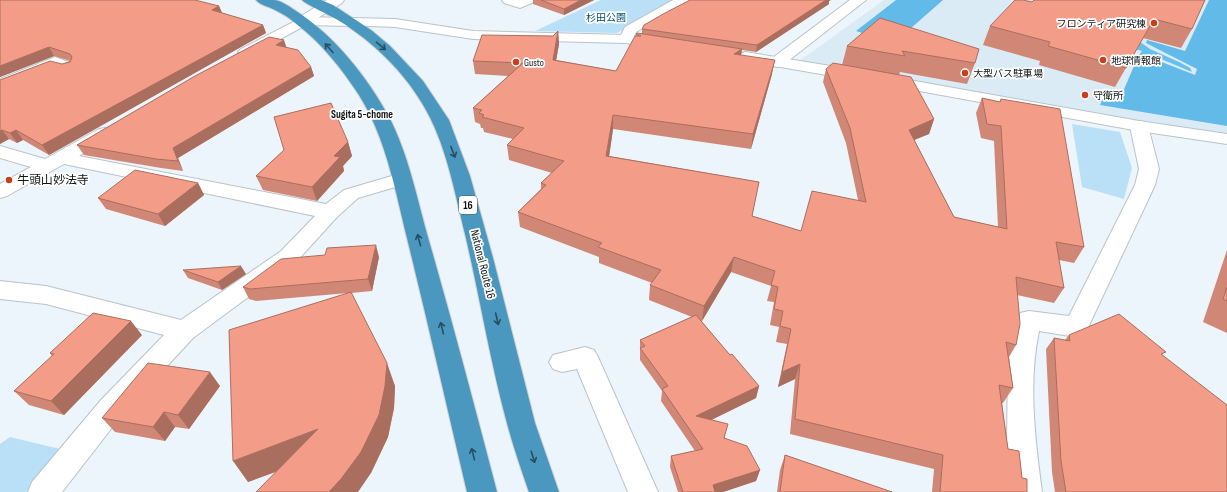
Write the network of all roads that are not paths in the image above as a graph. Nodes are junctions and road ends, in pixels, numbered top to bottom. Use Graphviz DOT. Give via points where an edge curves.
graph roads {
  1 [pos="263,0"];
  2 [pos="310,0"];
  3 [pos="509,0"];
  4 [pos="528,0"];
  5 [pos="683,0"];
  6 [pos="859,0"];
  7 [pos="331,3"];
  8 [pos="303,21"];
  9 [pos="350,22"];
  10 [pos="626,39"];
  11 [pos="677,47"];
  12 [pos="728,54"];
  13 [pos="234,58"];
  14 [pos="777,62"];
  15 [pos="68,67"];
  16 [pos="0,85"];
  17 [pos="120,124"];
  18 [pos="1140,126"];
  19 [pos="1227,139"];
  20 [pos="0,152"];
  21 [pos="54,162"];
  22 [pos="402,179"];
  23 [pos="0,192"];
  24 [pos="330,212"];
  25 [pos="0,290"];
  26 [pos="184,331"];
  27 [pos="562,362"];
  28 [pos="43,492"];
  29 [pos="482,492"];
  30 [pos="544,492"];
  31 [pos="643,492"];
  32 [pos="1027,492"];
  1 -- 8 [label="highway" via="281,7"];
  2 -- 7 [label="highway, National Route 16 / 16"];
  2 -- 8 [label="street"];
  3 -- 4 [label="street" via="520,4"];
  5 -- 10 [label="street" via="630,30"];
  6 -- 14 [label="street"];
  7 -- 8 [label="street"];
  7 -- 9 [label="highway, National Route 16 / 16"];
  8 -- 9 [label="street"];
  8 -- 13 [label="street"];
  22 -- 8 [label="highway, one-way" via="388,134 364,89"];
  9 -- 10 [label="street" via="395,23 473,35"];
  9 -- 30 [label="highway, National Route 16 / 16, one-way" via="397,61 418,84 440,119 457,164 484,263 521,423"];
  10 -- 11 [label="street"];
  12 -- 14 [label="street"];
  14 -- 18 [label="street"];
  15 -- 16 [label="street" via="55,62"];
  17 -- 21 [label="street"];
  18 -- 19 [label="street"];
  18 -- 32 [label="street" via="1149,169 1145,185 1076,327 1030,320 1021,356 1021,443"];
  20 -- 21 [label="street"];
  21 -- 23 [label="street"];
  21 -- 24 [label="street"];
  22 -- 24 [label="street" via="351,194"];
  29 -- 22 [label="highway, one-way"];
  24 -- 26 [label="street" via="289,256"];
  25 -- 26 [label="street" via="46,295"];
  26 -- 28 [label="street" via="111,408"];
  27 -- 31 [label="street" via="585,357"];
}
